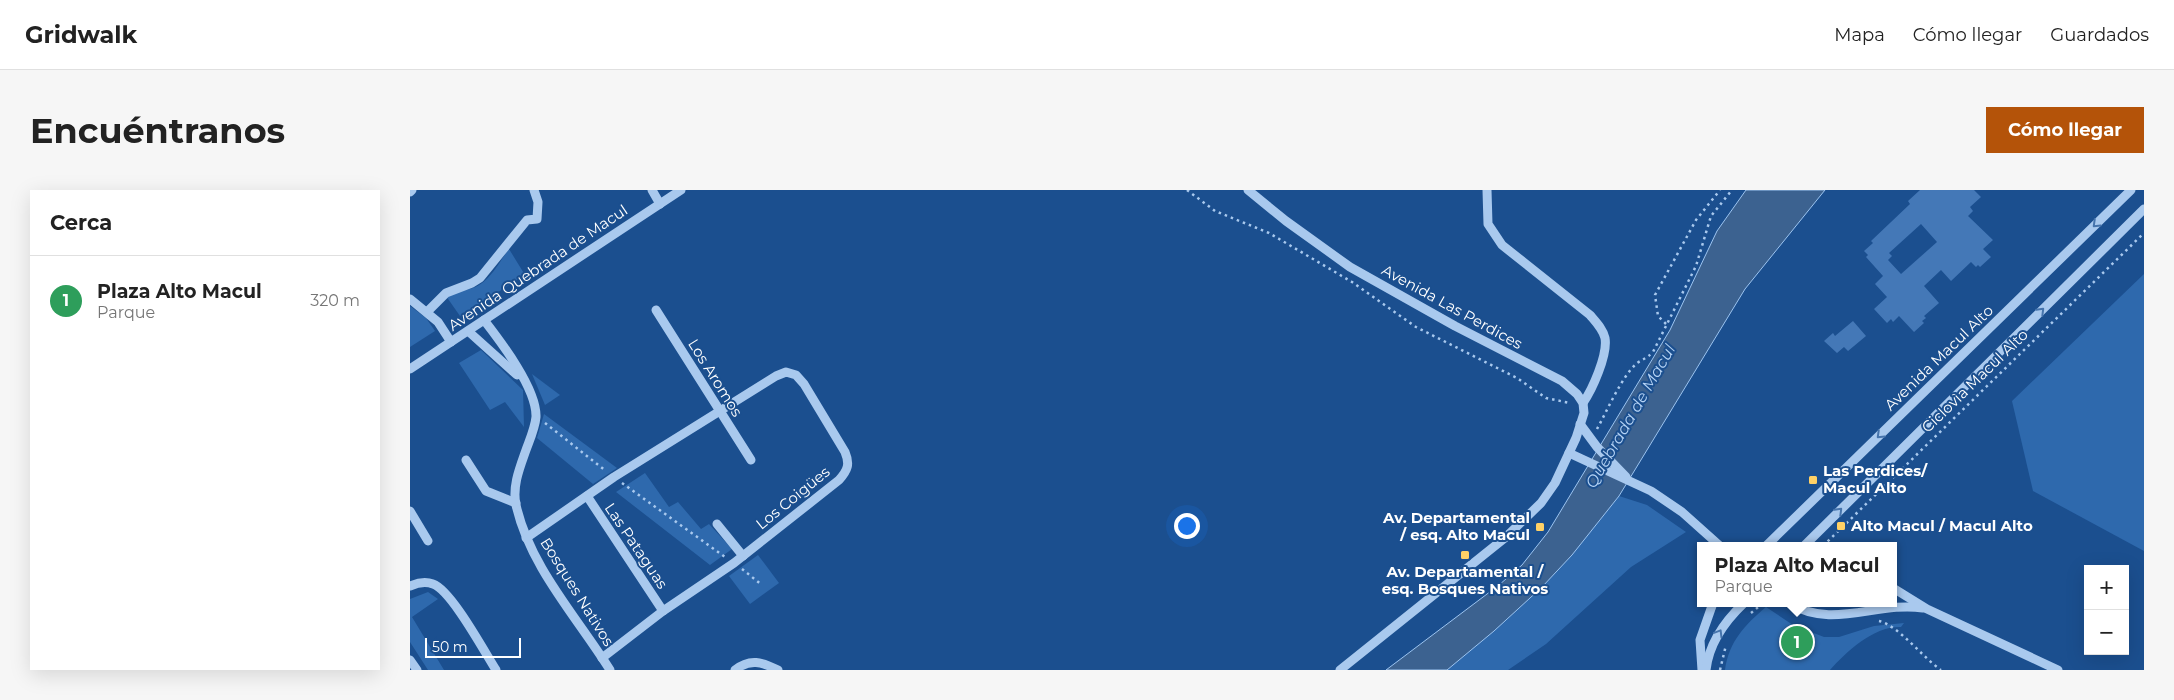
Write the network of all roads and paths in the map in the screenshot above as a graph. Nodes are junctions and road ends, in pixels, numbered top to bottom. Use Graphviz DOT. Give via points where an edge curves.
graph roads {
  1 [pos="534,190"];
  2 [pos="652,190"];
  3 [pos="681,190"];
  4 [pos="1187,190"];
  5 [pos="1248,190"];
  6 [pos="1487,190"];
  7 [pos="1720,190"];
  8 [pos="1732,190"];
  9 [pos="2131,190"];
  10 [pos="660,204"];
  11 [pos="2144,209"];
  12 [pos="2144,233"];
  13 [pos="410,299"];
  14 [pos="656,310"];
  15 [pos="427,312"];
  16 [pos="484,320"];
  17 [pos="1666,324"];
  18 [pos="468,331"];
  19 [pos="451,342"];
  20 [pos="411,366"];
  21 [pos="526,384"];
  22 [pos="1583,408"];
  23 [pos="719,412"];
  24 [pos="536,416"];
  25 [pos="1580,424"];
  26 [pos="1594,444"];
  27 [pos="1569,453"];
  28 [pos="466,460"];
  29 [pos="751,460"];
  30 [pos="614,477"];
  31 [pos="1632,481"];
  32 [pos="587,496"];
  33 [pos="516,503"];
  34 [pos="410,511"];
  35 [pos="717,524"];
  36 [pos="526,538"];
  37 [pos="428,541"];
  38 [pos="1716,542"];
  39 [pos="1770,542"];
  40 [pos="1808,542"];
  41 [pos="1827,542"];
  42 [pos="743,556"];
  43 [pos="734,564"];
  44 [pos="762,585"];
  45 [pos="410,586"];
  46 [pos="1897,590"];
  47 [pos="1712,607"];
  48 [pos="1741,607"];
  49 [pos="1759,607"];
  50 [pos="1796,607"];
  51 [pos="1927,609"];
  52 [pos="663,610"];
  53 [pos="1867,613"];
  54 [pos="1746,618"];
  55 [pos="1727,643"];
  56 [pos="602,658"];
  57 [pos="410,660"];
  58 [pos="417,670"];
  59 [pos="496,670"];
  60 [pos="610,670"];
  61 [pos="734,670"];
  62 [pos="778,670"];
  63 [pos="1340,670"];
  64 [pos="1702,670"];
  65 [pos="1706,670"];
  66 [pos="1720,670"];
  67 [pos="1941,670"];
  68 [pos="2058,670"];
  1 -- 15 [label="street" via="538,202 537,219 527,220 480,278 446,292"];
  2 -- 10 [label="street"];
  3 -- 10 [label="street, Avenida Quebrada de Macul"];
  4 -- 22 [label="path" via="1215,211 1269,233 1344,277 1416,327 1517,378 1546,398"];
  5 -- 22 [label="street, Avenida Las Perdices" via="1350,267 1562,381 1577,394"];
  6 -- 22 [label="street" via="1488,224 1502,245 1590,315 1602,329 1606,339 1602,358"];
  7 -- 17 [label="path" via="1696,220 1655,295 1658,316"];
  8 -- 17 [label="path" via="1711,216 1696,266"];
  9 -- 39 [label="street, Avenida Macul Alto, one-way"];
  10 -- 16 [label="street, Avenida Quebrada de Macul"];
  40 -- 11 [label="street, one-way"];
  12 -- 41 [label="path, Ciclovìa Macul Alto"];
  13 -- 15 [label="street"];
  14 -- 23 [label="street, Los Aromos"];
  15 -- 19 [label="street"];
  16 -- 18 [label="street, Avenida Quebrada de Macul"];
  16 -- 21 [label="street"];
  17 -- 26 [label="path" via="1653,352 1645,361 1638,362 1627,376"];
  18 -- 19 [label="street, Avenida Quebrada de Macul"];
  18 -- 21 [label="street"];
  19 -- 20 [label="street, Avenida Quebrada de Macul"];
  21 -- 24 [label="street"];
  22 -- 25 [label="street"];
  23 -- 29 [label="street, Los Aromos"];
  23 -- 30 [label="street, Los Coigües"];
  23 -- 42 [label="street, Los Coigües" via="786,372 796,375 849,461 847,471 839,480"];
  24 -- 30 [label="path"];
  24 -- 33 [label="street, Bosques Nativos" via="515,484"];
  25 -- 26 [label="street"];
  25 -- 27 [label="street"];
  26 -- 31 [label="street"];
  27 -- 31 [label="street"];
  27 -- 63 [label="street" via="1555,483 1523,523"];
  28 -- 33 [label="street" via="486,491"];
  30 -- 32 [label="street, Los Coigües"];
  30 -- 43 [label="path"];
  31 -- 38 [label="street" via="1682,512"];
  32 -- 36 [label="street, Los Coigües"];
  32 -- 52 [label="street, Las Pataguas"];
  33 -- 36 [label="street, Bosques Nativos"];
  34 -- 37 [label="street"];
  35 -- 42 [label="street"];
  36 -- 56 [label="street, Bosques Nativos"];
  42 -- 43 [label="street, Los Coigües"];
  43 -- 44 [label="path"];
  43 -- 52 [label="street, Los Coigües"];
  45 -- 59 [label="street" via="425,582 448,595"];
  46 -- 51 [label="street"];
  47 -- 64 [label="street" via="1700,640"];
  65 -- 48 [label="street, one-way" via="1718,633"];
  49 -- 54 [label="path"];
  50 -- 53 [label="street" via="1821,615"];
  51 -- 53 [label="street" via="1895,607"];
  51 -- 68 [label="street"];
  52 -- 56 [label="street, Los Coigües"];
  53 -- 67 [label="path" via="1875,620 1890,624"];
  55 -- 66 [label="path"];
  56 -- 60 [label="street, Bosques Nativos"];
  57 -- 58 [label="street"];
  61 -- 62 [label="street" via="750,661"];
}
